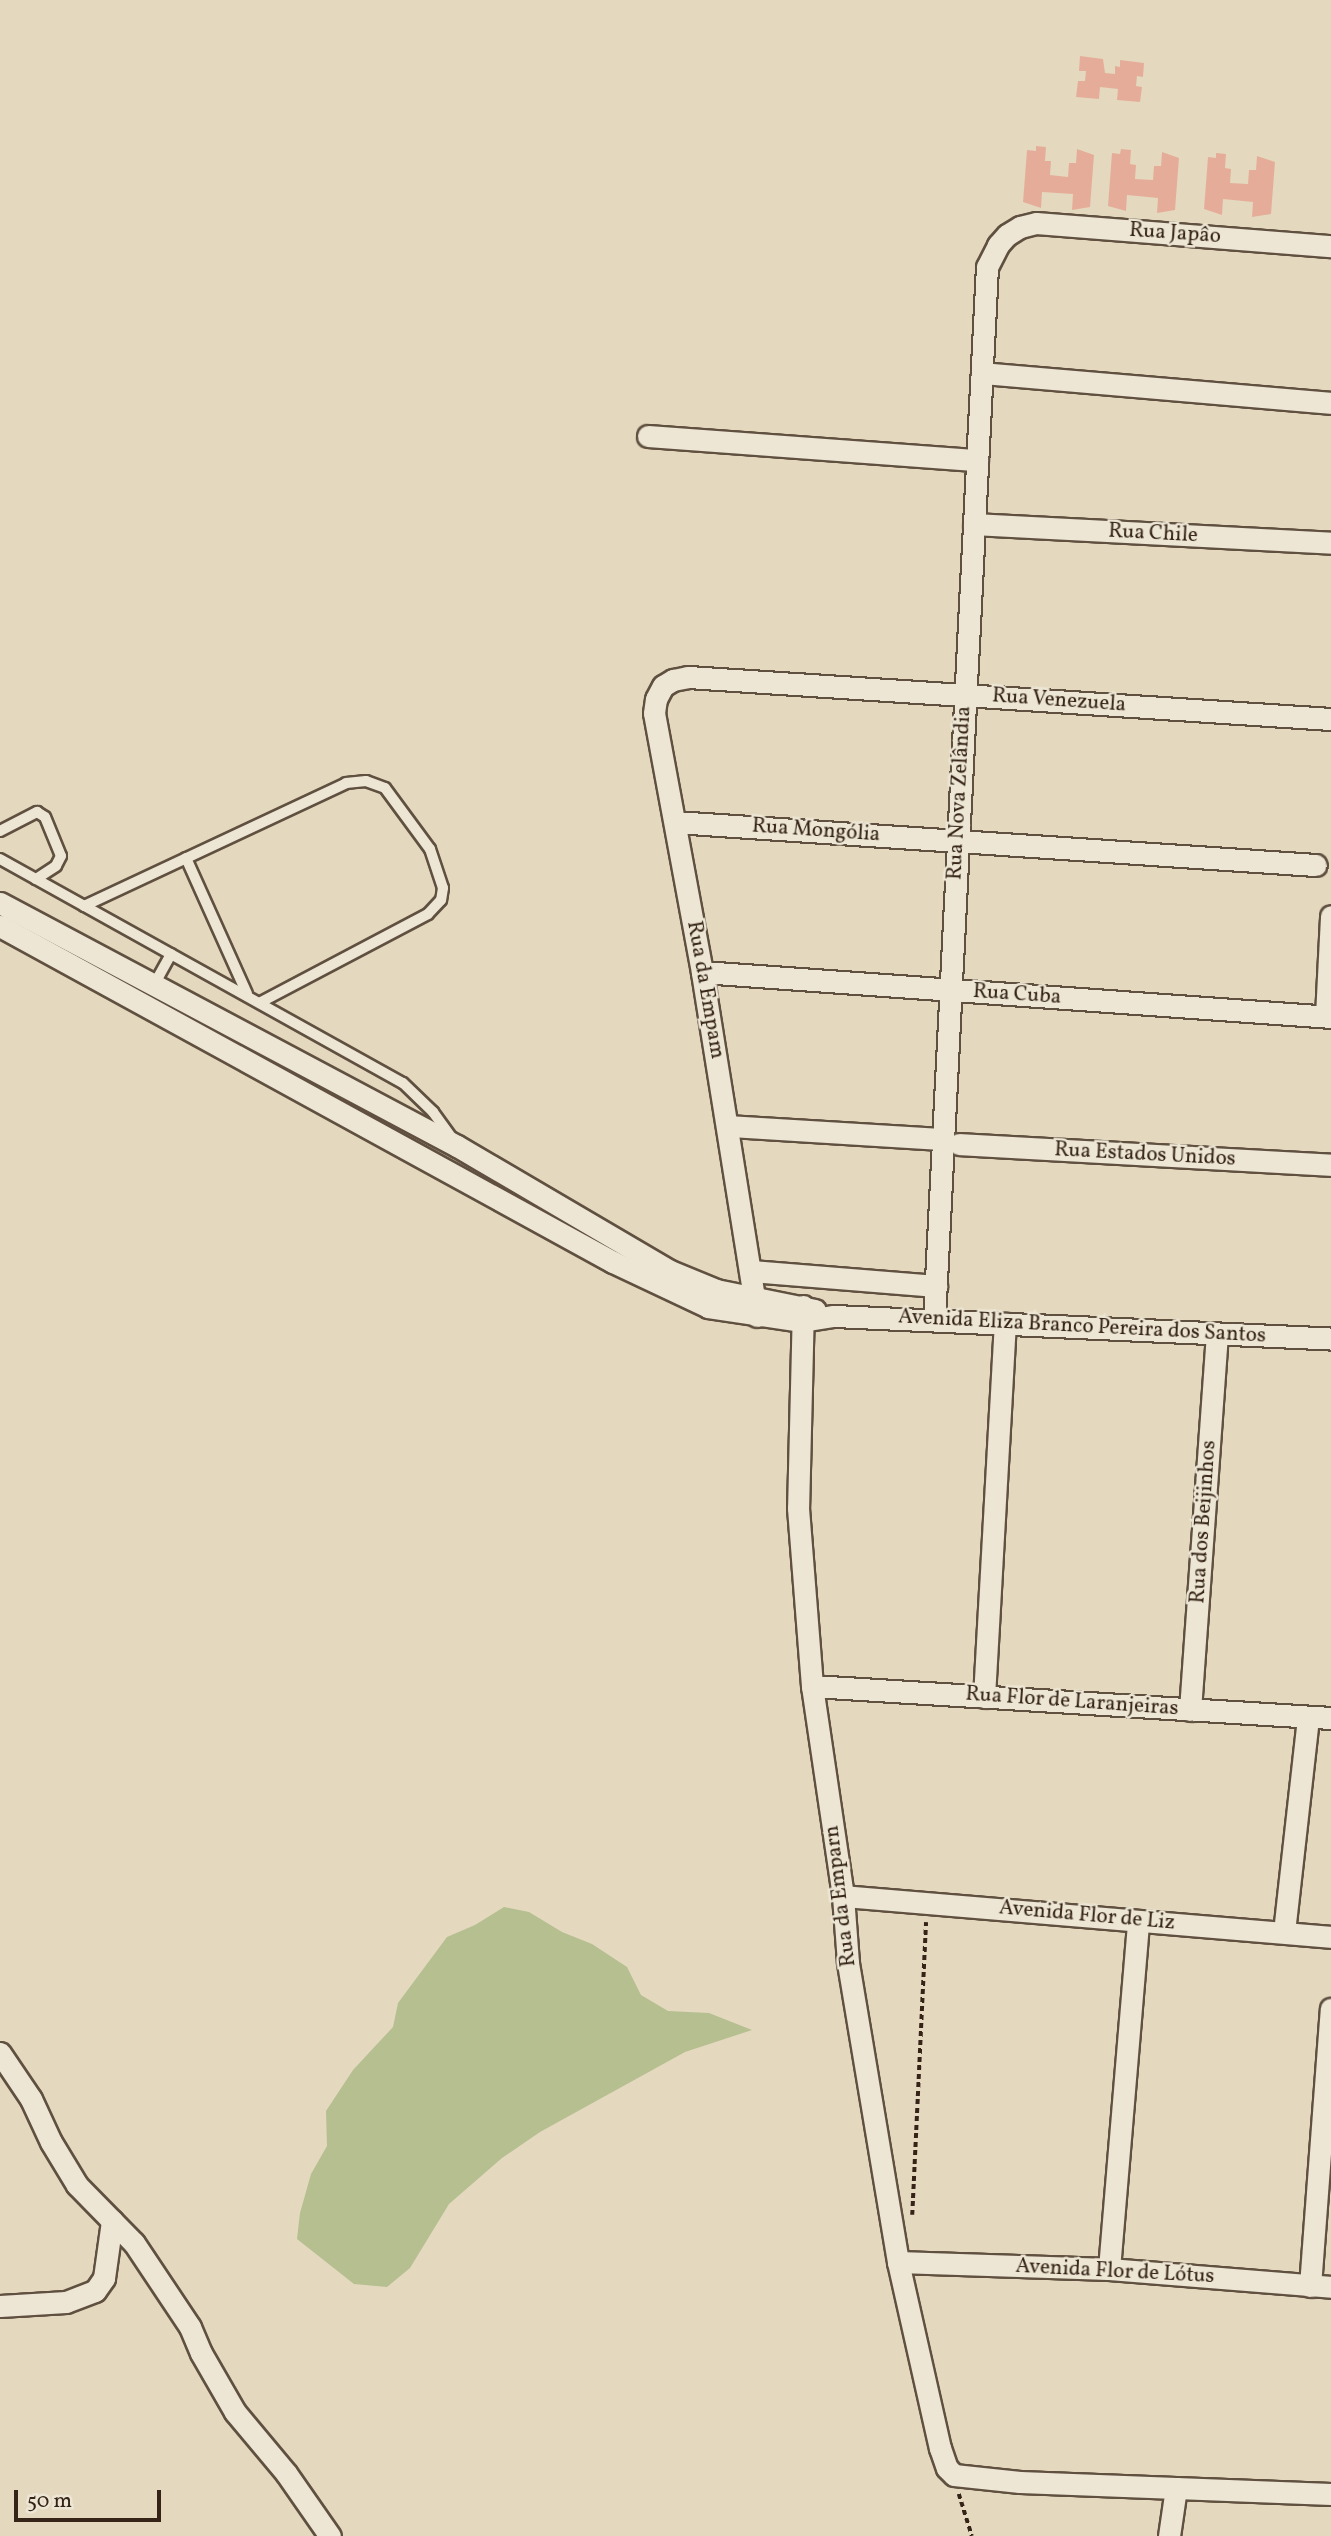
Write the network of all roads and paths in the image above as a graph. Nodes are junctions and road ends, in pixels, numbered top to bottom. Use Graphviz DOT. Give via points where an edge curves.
graph roads {
  1 [pos="1331,246"];
  2 [pos="987,267"];
  3 [pos="982,373"];
  4 [pos="1331,403"];
  5 [pos="648,436"];
  6 [pos="977,460"];
  7 [pos="974,524"];
  8 [pos="1331,543"];
  9 [pos="663,686"];
  10 [pos="965,694"];
  11 [pos="1331,719"];
  12 [pos="675,822"];
  13 [pos="0,831"];
  14 [pos="958,840"];
  15 [pos="186,858"];
  16 [pos="0,859"];
  17 [pos="1316,865"];
  18 [pos="36,878"];
  19 [pos="0,903"];
  20 [pos="84,905"];
  21 [pos="1331,916"];
  22 [pos="0,926"];
  23 [pos="171,954"];
  24 [pos="702,972"];
  25 [pos="155,983"];
  26 [pos="951,991"];
  27 [pos="247,994"];
  28 [pos="261,1002"];
  29 [pos="143,1003"];
  30 [pos="1328,1017"];
  31 [pos="729,1126"];
  32 [pos="951,1141"];
  33 [pos="457,1146"];
  34 [pos="1331,1165"];
  35 [pos="751,1271"];
  36 [pos="936,1286"];
  37 [pos="756,1307"];
  38 [pos="802,1314"];
  39 [pos="934,1320"];
  40 [pos="1004,1324"];
  41 [pos="1217,1334"];
  42 [pos="1331,1339"];
  43 [pos="812,1686"];
  44 [pos="984,1697"];
  45 [pos="1190,1710"];
  46 [pos="1308,1717"];
  47 [pos="1331,1718"];
  48 [pos="843,1896"];
  49 [pos="927,1902"];
  50 [pos="1139,1921"];
  51 [pos="1284,1932"];
  52 [pos="1331,1937"];
  53 [pos="1331,2009"];
  54 [pos="0,2053"];
  55 [pos="112,2221"];
  56 [pos="912,2221"];
  57 [pos="898,2262"];
  58 [pos="1108,2269"];
  59 [pos="1320,2286"];
  60 [pos="0,2306"];
  61 [pos="954,2475"];
  62 [pos="1176,2488"];
  63 [pos="1331,2494"];
  64 [pos="330,2536"];
  65 [pos="972,2536"];
  66 [pos="1169,2536"];
  1 -- 2 [label="street, Rua Japâo" via="1036,223 1020,227 998,245"];
  2 -- 3 [label="street, Rua Nova Zelândia"];
  3 -- 4 [label="street"];
  3 -- 6 [label="street, Rua Nova Zelândia"];
  5 -- 6 [label="street"];
  6 -- 7 [label="street, Rua Nova Zelândia"];
  7 -- 8 [label="street, Rua Chile"];
  7 -- 10 [label="street, Rua Nova Zelândia"];
  9 -- 10 [label="street, Rua Venezuela" via="688,677"];
  9 -- 12 [label="street, Rua da Empam" via="654,713"];
  10 -- 11 [label="street, Rua Venezuela"];
  10 -- 14 [label="street, Rua Nova Zelândia"];
  12 -- 14 [label="street, Rua Mongólia"];
  12 -- 24 [label="street, Rua da Empam"];
  13 -- 18 [label="lane" via="37,812 45,817 61,856 56,866"];
  14 -- 17 [label="street, Rua Mongólia"];
  14 -- 26 [label="street, Rua Nova Zelândia"];
  15 -- 20 [label="lane"];
  15 -- 27 [label="lane"];
  15 -- 28 [label="lane" via="346,783 366,781 385,788 430,849 443,888 428,914"];
  16 -- 18 [label="lane"];
  18 -- 20 [label="lane"];
  19 -- 25 [label="street"];
  20 -- 23 [label="lane"];
  21 -- 30 [label="street"];
  22 -- 29 [label="street"];
  23 -- 25 [label="lane"];
  23 -- 27 [label="lane"];
  24 -- 26 [label="street, Rua Cuba"];
  24 -- 31 [label="street, Rua da Empam"];
  25 -- 29 [label="street"];
  25 -- 33 [label="street"];
  26 -- 30 [label="street, Rua Cuba"];
  26 -- 32 [label="street, Rua Nova Zelândia"];
  27 -- 28 [label="lane"];
  28 -- 33 [label="lane" via="403,1083 433,1112"];
  29 -- 37 [label="street" via="654,1283 708,1307"];
  31 -- 32 [label="street, Rua Estados Unidos"];
  31 -- 35 [label="street, Rua da Empam"];
  32 -- 34 [label="street, Rua Estados Unidos"];
  32 -- 36 [label="street, Rua Nova Zelândia"];
  33 -- 37 [label="street" via="670,1271"];
  35 -- 36 [label="street"];
  35 -- 37 [label="street, Rua da Empam"];
  36 -- 39 [label="street, Rua Nova Zelândia"];
  37 -- 38 [label="street, Avenida Eliza Branco Pereira dos Santos"];
  38 -- 39 [label="street, Avenida Eliza Branco Pereira dos Santos"];
  38 -- 43 [label="street, Rua da Emparn" via="797,1507"];
  39 -- 40 [label="street, Avenida Eliza Branco Pereira dos Santos"];
  40 -- 41 [label="street, Avenida Eliza Branco Pereira dos Santos"];
  40 -- 44 [label="street"];
  41 -- 42 [label="street, Avenida Eliza Branco Pereira dos Santos"];
  41 -- 45 [label="street, Rua dos Beijinhos"];
  43 -- 44 [label="street, Rua Flor de Laranjeiras"];
  43 -- 48 [label="street, Rua da Emparn"];
  44 -- 45 [label="street, Rua Flor de Laranjeiras"];
  45 -- 46 [label="street, Rua Flor de Laranjeiras"];
  46 -- 47 [label="street, Rua Flor de Laranjeiras"];
  46 -- 51 [label="street"];
  48 -- 49 [label="street, Avenida Flor de Liz"];
  48 -- 57 [label="street, Rua da Emparn" via="848,1963"];
  49 -- 50 [label="street, Avenida Flor de Liz"];
  49 -- 56 [label="path"];
  50 -- 51 [label="street, Avenida Flor de Liz"];
  50 -- 58 [label="street"];
  51 -- 52 [label="street, Avenida Flor de Liz"];
  53 -- 59 [label="street"];
  54 -- 55 [label="street" via="31,2099 77,2185"];
  55 -- 60 [label="street" via="104,2278 95,2291 66,2302"];
  55 -- 64 [label="street" via="134,2243 181,2312 235,2412"];
  57 -- 58 [label="street, Avenida Flor de Lótus"];
  57 -- 61 [label="street, Rua da Emparn" via="940,2448"];
  58 -- 59 [label="street, Avenida Flor de Lótus"];
  61 -- 62 [label="street" via="1008,2482"];
  61 -- 65 [label="path"];
  62 -- 63 [label="street"];
  62 -- 66 [label="street"];
}
